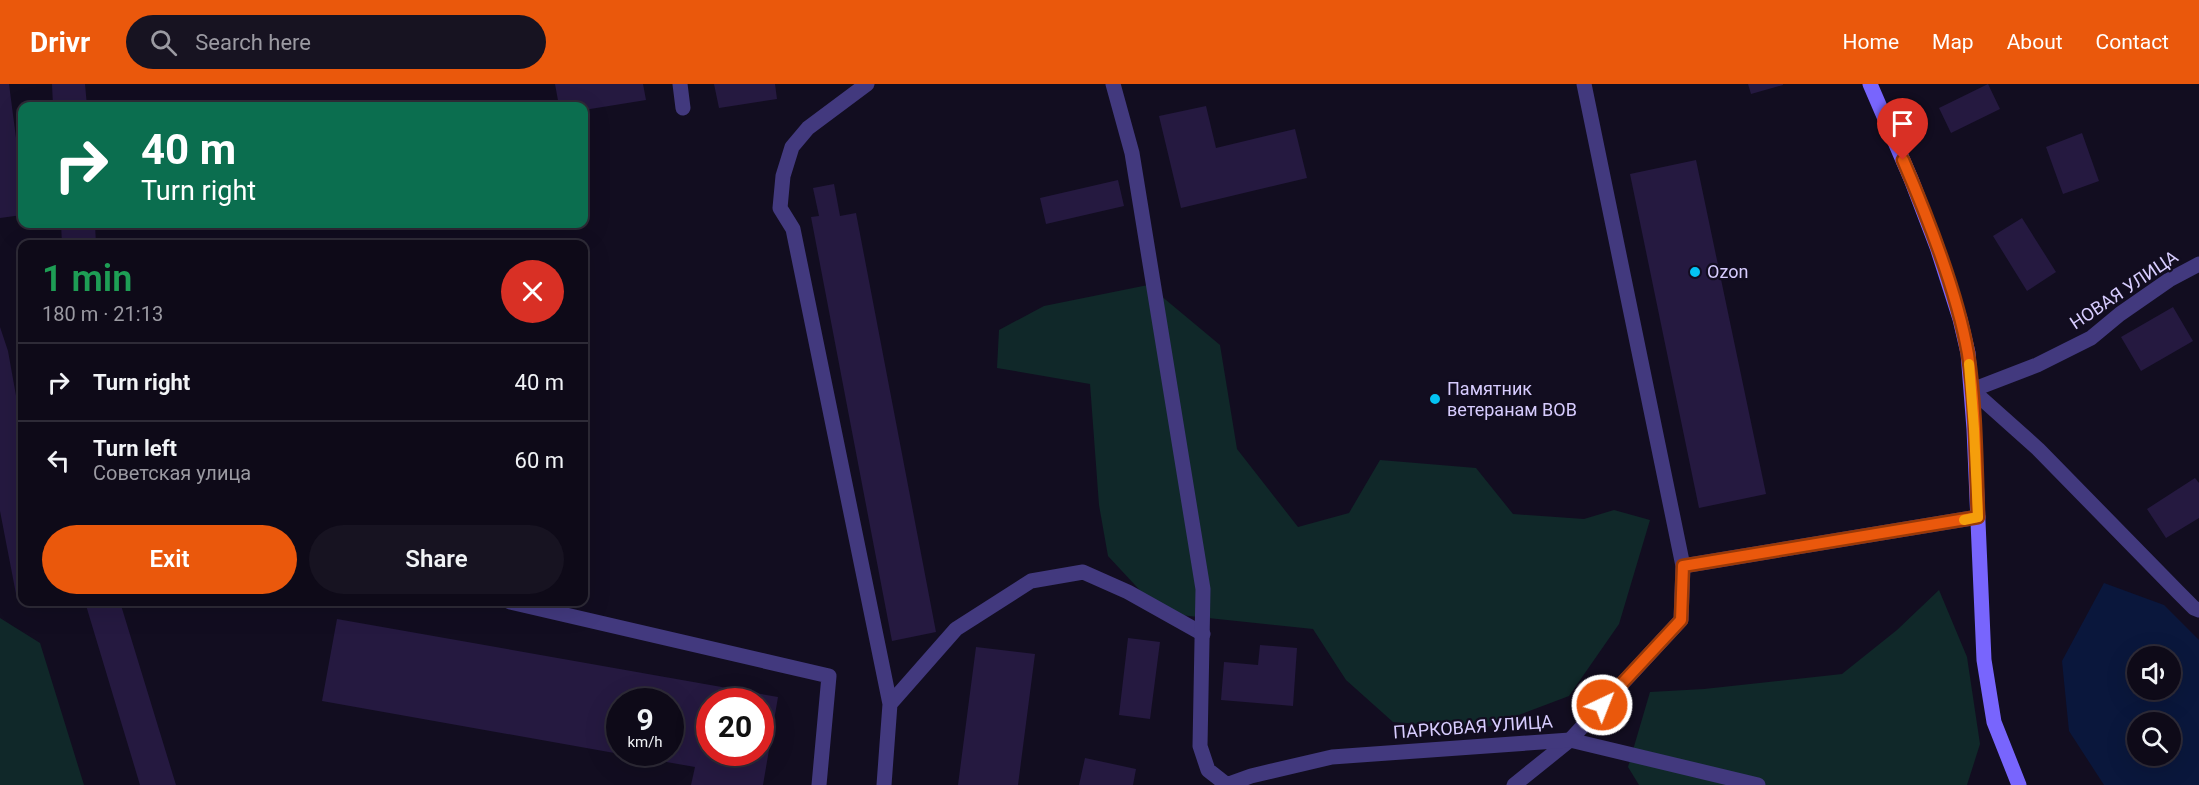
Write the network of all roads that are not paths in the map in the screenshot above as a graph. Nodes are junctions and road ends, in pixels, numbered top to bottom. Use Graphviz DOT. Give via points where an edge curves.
graph roads {
  1 [pos="680,84"];
  2 [pos="867,84"];
  3 [pos="1113,84"];
  4 [pos="1584,84"];
  5 [pos="1870,84"];
  6 [pos="683,108"];
  7 [pos="2199,264"];
  8 [pos="1972,390"];
  9 [pos="1978,517"];
  10 [pos="1683,566"];
  11 [pos="527,606"];
  12 [pos="2199,610"];
  13 [pos="1203,634"];
  14 [pos="890,704"];
  15 [pos="1570,740"];
  16 [pos="819,785"];
  17 [pos="884,785"];
  18 [pos="1226,785"];
  19 [pos="1514,785"];
  20 [pos="1758,785"];
  21 [pos="2019,785"];
  1 -- 6 [label="street"];
  2 -- 14 [label="street" via="808,128 792,147 783,176 780,208 793,229"];
  3 -- 13 [label="street" via="1132,153 1203,589"];
  4 -- 10 [label="street"];
  5 -- 8 [label="main road" via="1937,247 1960,319"];
  7 -- 8 [label="street, НОВАЯ УЛИЦА" via="2169,280 2091,338 2037,365"];
  8 -- 9 [label="main road"];
  8 -- 12 [label="street" via="2038,449"];
  9 -- 10 [label="street"];
  9 -- 21 [label="main road" via="1986,670 1994,722"];
  10 -- 15 [label="street" via="1681,620"];
  11 -- 16 [label="street" via="829,676"];
  13 -- 14 [label="street" via="1083,572 1031,581 956,629"];
  13 -- 18 [label="street" via="1200,746 1208,770"];
  14 -- 17 [label="street"];
  15 -- 18 [label="street, ПАРКОВАЯ УЛИЦА" via="1332,757"];
  15 -- 19 [label="street"];
  15 -- 20 [label="street, ПАРКОВАЯ УЛИЦА"];
}
